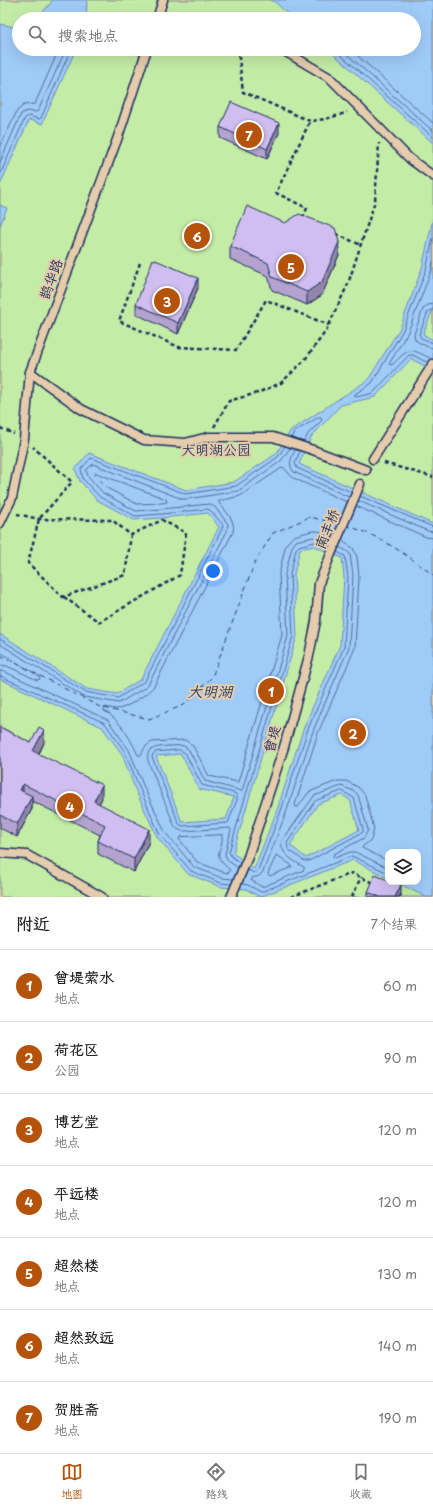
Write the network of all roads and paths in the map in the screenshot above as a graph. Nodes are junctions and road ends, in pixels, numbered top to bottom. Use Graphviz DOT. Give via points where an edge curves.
graph roads {
  1 [pos="163,0"];
  2 [pos="159,12"];
  3 [pos="145,56"];
  4 [pos="239,56"];
  5 [pos="293,56"];
  6 [pos="358,106"];
  7 [pos="310,121"];
  8 [pos="380,128"];
  9 [pos="433,176"];
  10 [pos="309,221"];
  11 [pos="335,233"];
  12 [pos="361,245"];
  13 [pos="140,263"];
  14 [pos="329,326"];
  15 [pos="433,364"];
  16 [pos="30,372"];
  17 [pos="0,428"];
  18 [pos="208,438"];
  19 [pos="24,439"];
  20 [pos="373,459"];
  21 [pos="366,470"];
  22 [pos="433,477"];
  23 [pos="360,484"];
  24 [pos="6,511"];
  25 [pos="39,519"];
  26 [pos="0,523"];
  27 [pos="131,535"];
  28 [pos="319,583"];
  29 [pos="63,597"];
  30 [pos="0,853"];
  31 [pos="361,877"];
  32 [pos="376,884"];
  33 [pos="397,894"];
  34 [pos="231,896"];
  35 [pos="102,897"];
  36 [pos="291,897"];
  37 [pos="352,897"];
  38 [pos="404,897"];
  1 -- 2 [label="lane"];
  3 -- 16 [label="lane, 鹊华路" via="118,137"];
  4 -- 7 [label="path" via="243,92"];
  5 -- 6 [label="lane" via="330,78"];
  6 -- 7 [label="path" via="338,116"];
  6 -- 8 [label="lane"];
  7 -- 10 [label="path" via="276,192 307,208 302,218"];
  8 -- 9 [label="lane" via="410,159"];
  8 -- 12 [label="path" via="375,201"];
  11 -- 12 [label="path"];
  12 -- 14 [label="path" via="348,284"];
  13 -- 14 [label="path" via="119,320 179,347 236,350 266,300"];
  14 -- 18 [label="path" via="304,361 281,383 229,401"];
  15 -- 20 [label="lane"];
  16 -- 18 [label="lane" via="81,409 144,440 185,443"];
  16 -- 19 [label="lane, 鹊华路"];
  17 -- 19 [label="path"];
  18 -- 21 [label="lane" via="273,436"];
  19 -- 24 [label="lane, 鹊华路" via="12,498"];
  19 -- 25 [label="path" via="72,482"];
  20 -- 22 [label="path"];
  23 -- 28 [label="lane, 南丰桥"];
  24 -- 25 [label="path"];
  24 -- 26 [label="lane, 鹊华路"];
  25 -- 27 [label="path" via="112,520"];
  25 -- 29 [label="path" via="28,563"];
  27 -- 29 [label="path" via="125,575"];
  27 -- 29 [label="path" via="162,520 186,533 180,575 99,622"];
  28 -- 34 [label="lane, 曾堤" via="316,621 309,656 284,747 248,857"];
  30 -- 35 [label="lane" via="27,855"];
  31 -- 32 [label="path"];
  31 -- 36 [label="path" via="352,873"];
  31 -- 37 [label="path"];
  33 -- 38 [label="path"];
}
